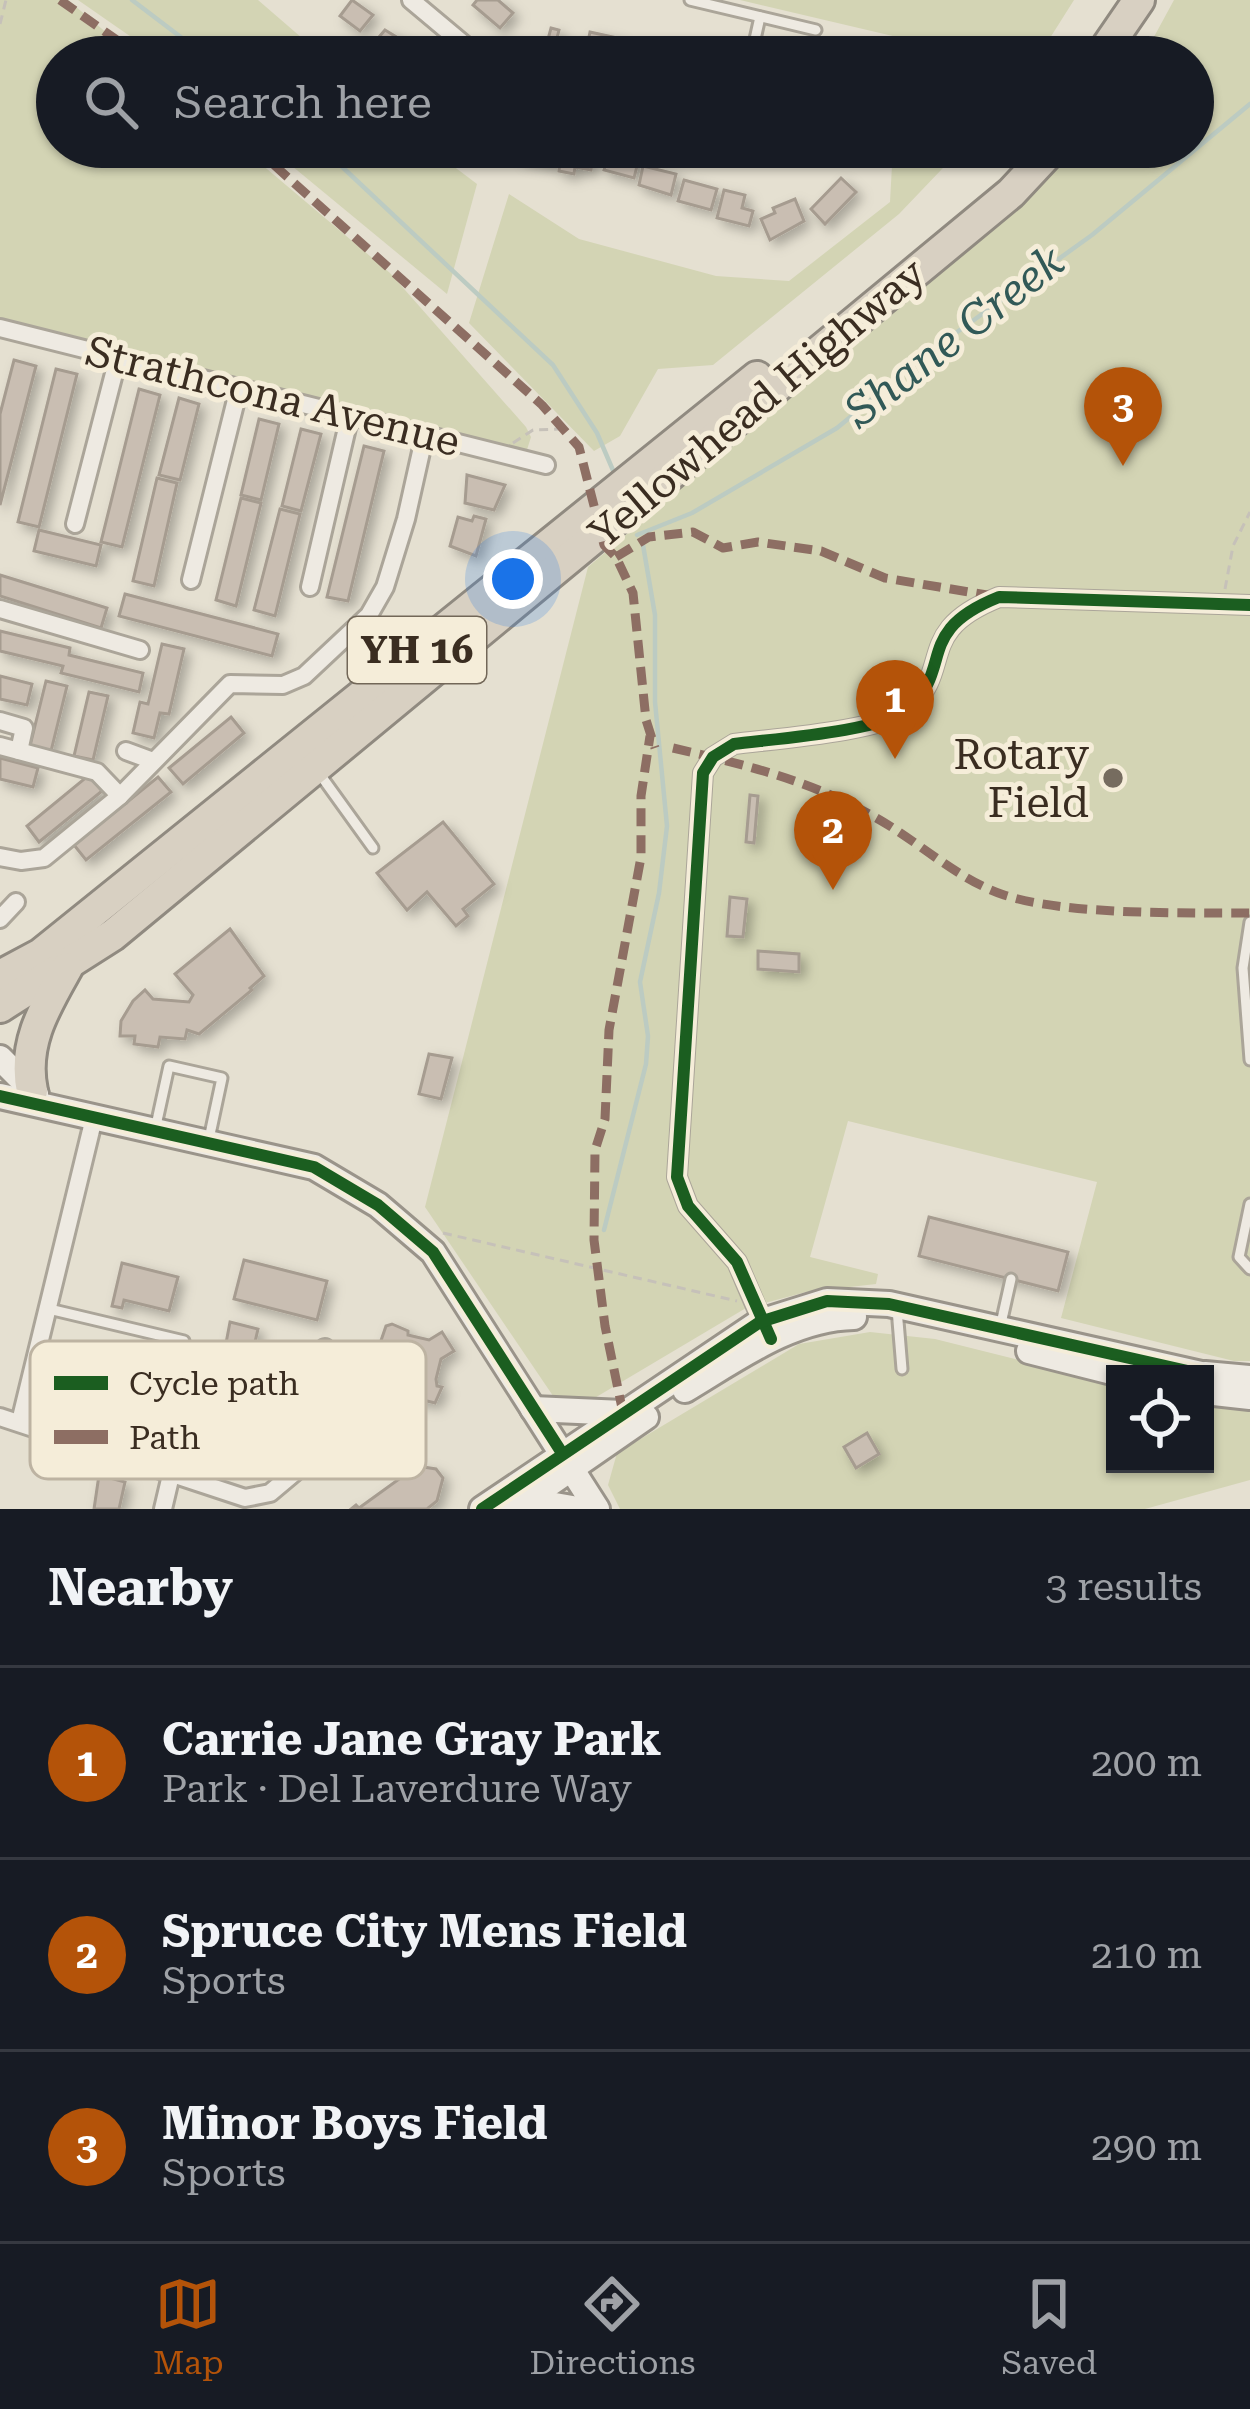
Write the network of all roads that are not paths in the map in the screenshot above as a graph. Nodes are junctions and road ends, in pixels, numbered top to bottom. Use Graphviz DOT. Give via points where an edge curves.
graph roads {
  1 [pos="411,0"];
  2 [pos="690,0"];
  3 [pos="1138,0"];
  4 [pos="1152,0"];
  5 [pos="760,16"];
  6 [pos="816,30"];
  7 [pos="454,36"];
  8 [pos="756,36"];
  9 [pos="1114,36"];
  10 [pos="1129,36"];
  11 [pos="1015,168"];
  12 [pos="1034,168"];
  13 [pos="0,328"];
  14 [pos="118,358"];
  15 [pos="239,388"];
  16 [pos="350,415"];
  17 [pos="425,434"];
  18 [pos="546,465"];
  19 [pos="75,524"];
  20 [pos="191,580"];
  21 [pos="310,587"];
  22 [pos="1250,605"];
  23 [pos="0,609"];
  24 [pos="140,650"];
  25 [pos="0,721"];
  26 [pos="0,746"];
  27 [pos="19,751"];
  28 [pos="126,751"];
  29 [pos="153,761"];
  30 [pos="316,768"];
  31 [pos="119,796"];
  32 [pos="373,848"];
  33 [pos="0,857"];
  34 [pos="16,902"];
  35 [pos="0,919"];
  36 [pos="1250,922"];
  37 [pos="68,966"];
  38 [pos="0,976"];
  39 [pos="0,1007"];
  40 [pos="0,1058"];
  41 [pos="1250,1060"];
  42 [pos="0,1096"];
  43 [pos="42,1099"];
  44 [pos="94,1118"];
  45 [pos="154,1132"];
  46 [pos="208,1144"];
  47 [pos="1250,1204"];
  48 [pos="1250,1269"];
  49 [pos="1011,1280"];
  50 [pos="49,1309"];
  51 [pos="897,1312"];
  52 [pos="763,1322"];
  53 [pos="998,1336"];
  54 [pos="41,1341"];
  55 [pos="184,1341"];
  56 [pos="1154,1365"];
  57 [pos="902,1370"];
  58 [pos="1106,1370"];
  59 [pos="1214,1375"];
  60 [pos="1250,1378"];
  61 [pos="30,1383"];
  62 [pos="1214,1393"];
  63 [pos="1249,1397"];
  64 [pos="533,1409"];
  65 [pos="623,1412"];
  66 [pos="0,1417"];
  67 [pos="20,1422"];
  68 [pos="30,1425"];
  69 [pos="612,1441"];
  70 [pos="567,1461"];
  71 [pos="171,1479"];
  72 [pos="185,1479"];
  73 [pos="287,1479"];
  74 [pos="519,1505"];
  75 [pos="164,1509"];
  76 [pos="482,1509"];
  77 [pos="578,1509"];
  78 [pos="599,1509"];
  1 -- 7 [label="street"];
  2 -- 5 [label="lane"];
  3 -- 9 [label="highway"];
  4 -- 10 [label="highway"];
  5 -- 6 [label="lane"];
  5 -- 8 [label="lane"];
  11 -- 38 [label="highway, Yellowhead Highway / YH 16" via="41,954"];
  12 -- 30 [label="highway, Yellowhead Highway / YH 16"];
  13 -- 14 [label="street, Strathcona Avenue"];
  14 -- 15 [label="street, Strathcona Avenue"];
  14 -- 19 [label="street"];
  15 -- 16 [label="street, Strathcona Avenue"];
  15 -- 20 [label="street"];
  16 -- 17 [label="street, Strathcona Avenue"];
  16 -- 21 [label="street"];
  17 -- 18 [label="street, Strathcona Avenue"];
  17 -- 29 [label="street" via="399,542 369,615 304,676 283,685 230,684"];
  22 -- 52 [label="street" via="999,596 966,610 942,636 908,710 883,722 734,744 713,757 703,773 677,1177 688,1206 737,1262"];
  23 -- 24 [label="street"];
  25 -- 27 [label="street" via="24,728"];
  26 -- 27 [label="street"];
  27 -- 31 [label="street" via="98,772"];
  28 -- 29 [label="street"];
  29 -- 31 [label="street"];
  30 -- 32 [label="lane"];
  30 -- 37 [label="highway, Yellowhead Highway / YH 16"];
  31 -- 33 [label="street" via="44,858"];
  34 -- 35 [label="street"];
  36 -- 41 [label="lane" via="1243,968"];
  37 -- 39 [label="highway, Yellowhead Highway / YH 16"];
  37 -- 43 [label="highway" via="38,1019 28,1071"];
  40 -- 43 [label="street"];
  42 -- 43 [label="street"];
  43 -- 44 [label="street"];
  44 -- 45 [label="street"];
  44 -- 50 [label="street"];
  45 -- 46 [label="street"];
  45 -- 46 [label="lane" via="169,1066 222,1078"];
  46 -- 64 [label="street" via="314,1167 378,1205 433,1252"];
  47 -- 48 [label="lane" via="1239,1257"];
  49 -- 53 [label="lane"];
  50 -- 54 [label="street"];
  50 -- 55 [label="lane"];
  51 -- 52 [label="street"];
  51 -- 53 [label="street"];
  51 -- 57 [label="lane"];
  52 -- 65 [label="street"];
  52 -- 69 [label="street"];
  53 -- 56 [label="street"];
  53 -- 58 [label="street"];
  59 -- 60 [label="street"];
  61 -- 67 [label="street"];
  62 -- 63 [label="street"];
  64 -- 65 [label="street"];
  64 -- 70 [label="street"];
  65 -- 70 [label="street"];
  66 -- 67 [label="street"];
  67 -- 68 [label="street"];
  69 -- 70 [label="street"];
  69 -- 78 [label="street"];
  70 -- 74 [label="street"];
  70 -- 76 [label="street"];
  70 -- 78 [label="street"];
  71 -- 75 [label="street"];
  72 -- 73 [label="street" via="245,1498"];
  74 -- 77 [label="street"];
}
